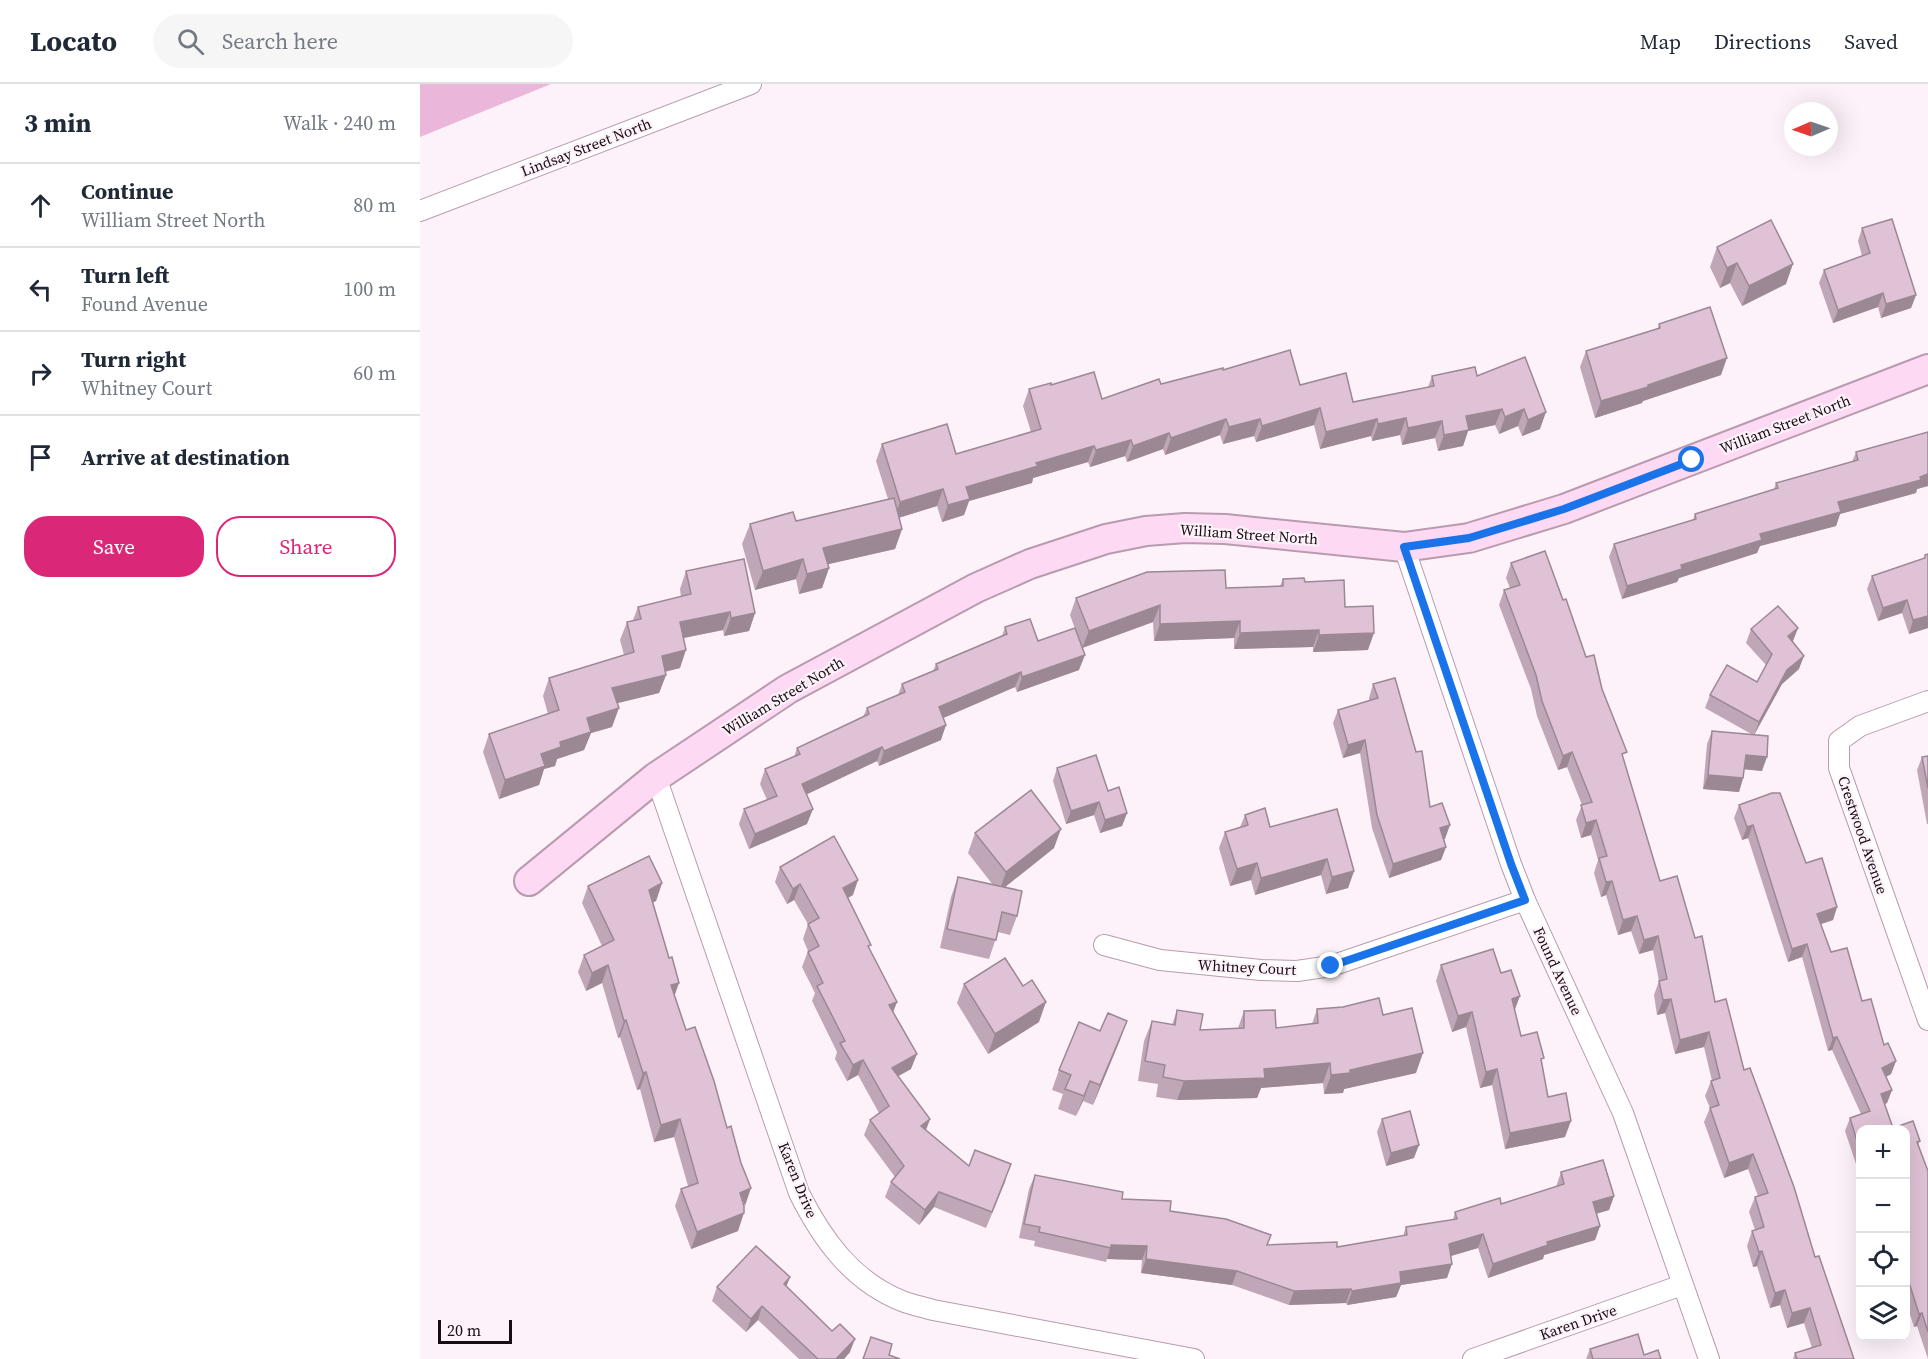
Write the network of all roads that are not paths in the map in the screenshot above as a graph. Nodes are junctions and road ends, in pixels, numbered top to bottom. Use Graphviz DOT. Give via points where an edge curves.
graph roads {
  1 [pos="751,84"];
  2 [pos="420,211"];
  3 [pos="1928,369"];
  4 [pos="1404,547"];
  5 [pos="1928,701"];
  6 [pos="656,777"];
  7 [pos="529,882"];
  8 [pos="1525,900"];
  9 [pos="1104,945"];
  10 [pos="1928,1020"];
  11 [pos="1682,1285"];
  12 [pos="1194,1359"];
  13 [pos="1473,1359"];
  14 [pos="1709,1359"];
  1 -- 2 [label="street, Lindsay Street North"];
  3 -- 4 [label="street, William Street North" via="1564,509 1469,538"];
  4 -- 6 [label="street, William Street North" via="1225,529 1146,531 1106,539 1029,564 976,588 828,666"];
  4 -- 8 [label="street, Found Avenue"];
  5 -- 10 [label="street, Crestwood Avenue" via="1860,726 1839,741 1839,768"];
  6 -- 7 [label="street, William Street North"];
  6 -- 12 [label="street, Karen Drive" via="799,1193 831,1248 859,1275 902,1301"];
  8 -- 9 [label="street, Whitney Court" via="1331,966 1297,971 1160,960"];
  8 -- 11 [label="street, Found Avenue" via="1614,1092"];
  11 -- 13 [label="street, Karen Drive"];
  11 -- 14 [label="street, Found Avenue"];
}
